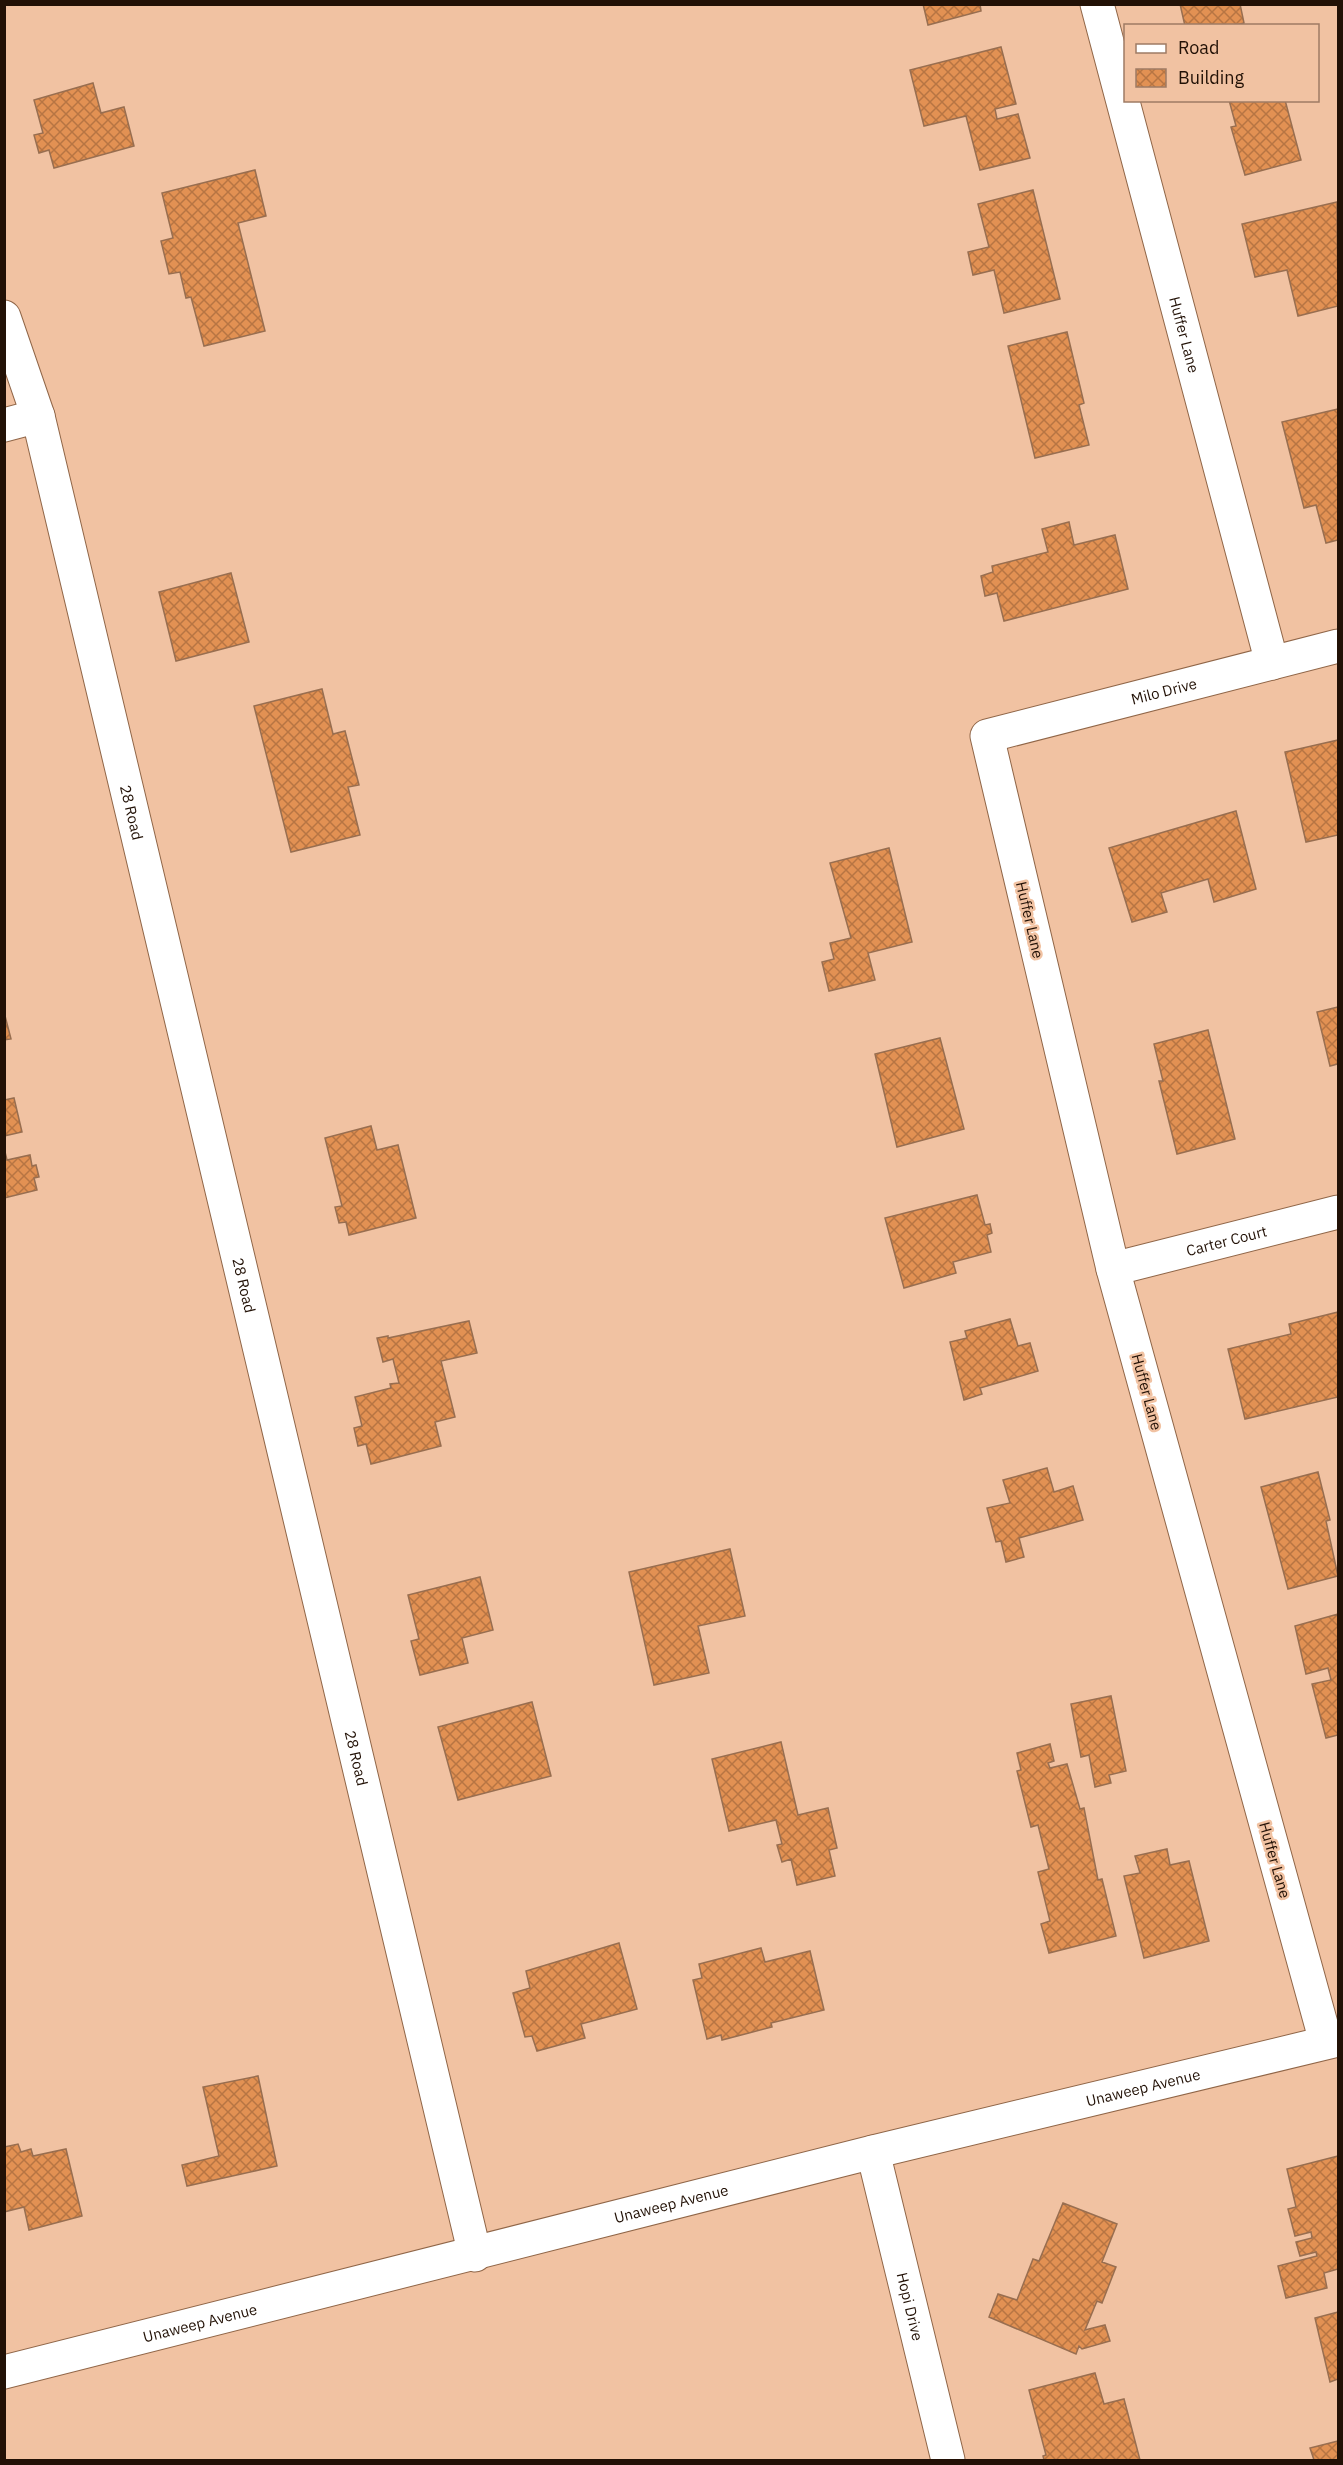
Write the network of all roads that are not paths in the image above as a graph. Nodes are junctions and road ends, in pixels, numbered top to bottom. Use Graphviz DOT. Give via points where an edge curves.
graph roads {
  1 [pos="1097,4"];
  2 [pos="4,317"];
  3 [pos="38,416"];
  4 [pos="4,425"];
  5 [pos="1338,646"];
  6 [pos="1272,663"];
  7 [pos="987,736"];
  8 [pos="1338,1212"];
  9 [pos="1113,1269"];
  10 [pos="1332,2041"];
  11 [pos="873,2152"];
  12 [pos="475,2255"];
  13 [pos="4,2372"];
  14 [pos="948,2460"];
  1 -- 6 [label="street, Huffer Lane"];
  2 -- 3 [label="street, 28 Road"];
  3 -- 4 [label="street"];
  3 -- 12 [label="street, 28 Road"];
  5 -- 6 [label="street, Milo Drive"];
  6 -- 7 [label="street, Milo Drive"];
  7 -- 9 [label="street, Huffer Lane"];
  8 -- 9 [label="street, Carter Court"];
  9 -- 10 [label="street, Huffer Lane"];
  10 -- 11 [label="street, Unaweep Avenue"];
  11 -- 12 [label="street, Unaweep Avenue"];
  11 -- 14 [label="street, Hopi Drive"];
  12 -- 13 [label="street, Unaweep Avenue"];
}
